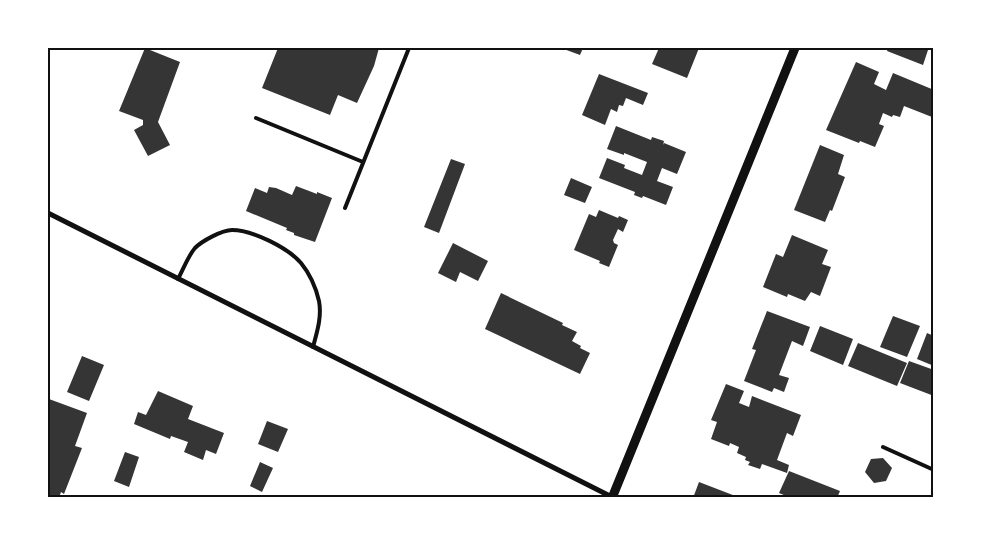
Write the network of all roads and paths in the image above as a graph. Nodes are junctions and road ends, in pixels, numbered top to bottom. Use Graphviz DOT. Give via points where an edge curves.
graph roads {
  1 [pos="409,48"];
  2 [pos="796,48"];
  3 [pos="256,118"];
  4 [pos="363,162"];
  5 [pos="344,208"];
  6 [pos="48,213"];
  7 [pos="178,279"];
  8 [pos="313,347"];
  9 [pos="883,447"];
  10 [pos="934,470"];
  11 [pos="612,497"];
  1 -- 4 [label="lane"];
  2 -- 11 [label="street"];
  3 -- 4 [label="lane"];
  4 -- 5 [label="lane"];
  6 -- 7 [label="street"];
  7 -- 8 [label="street"];
  7 -- 8 [label="lane" via="194,249 218,234 232,230 253,234 279,246 300,263 317,294 320,317"];
  8 -- 11 [label="street"];
  9 -- 10 [label="lane"];
}
